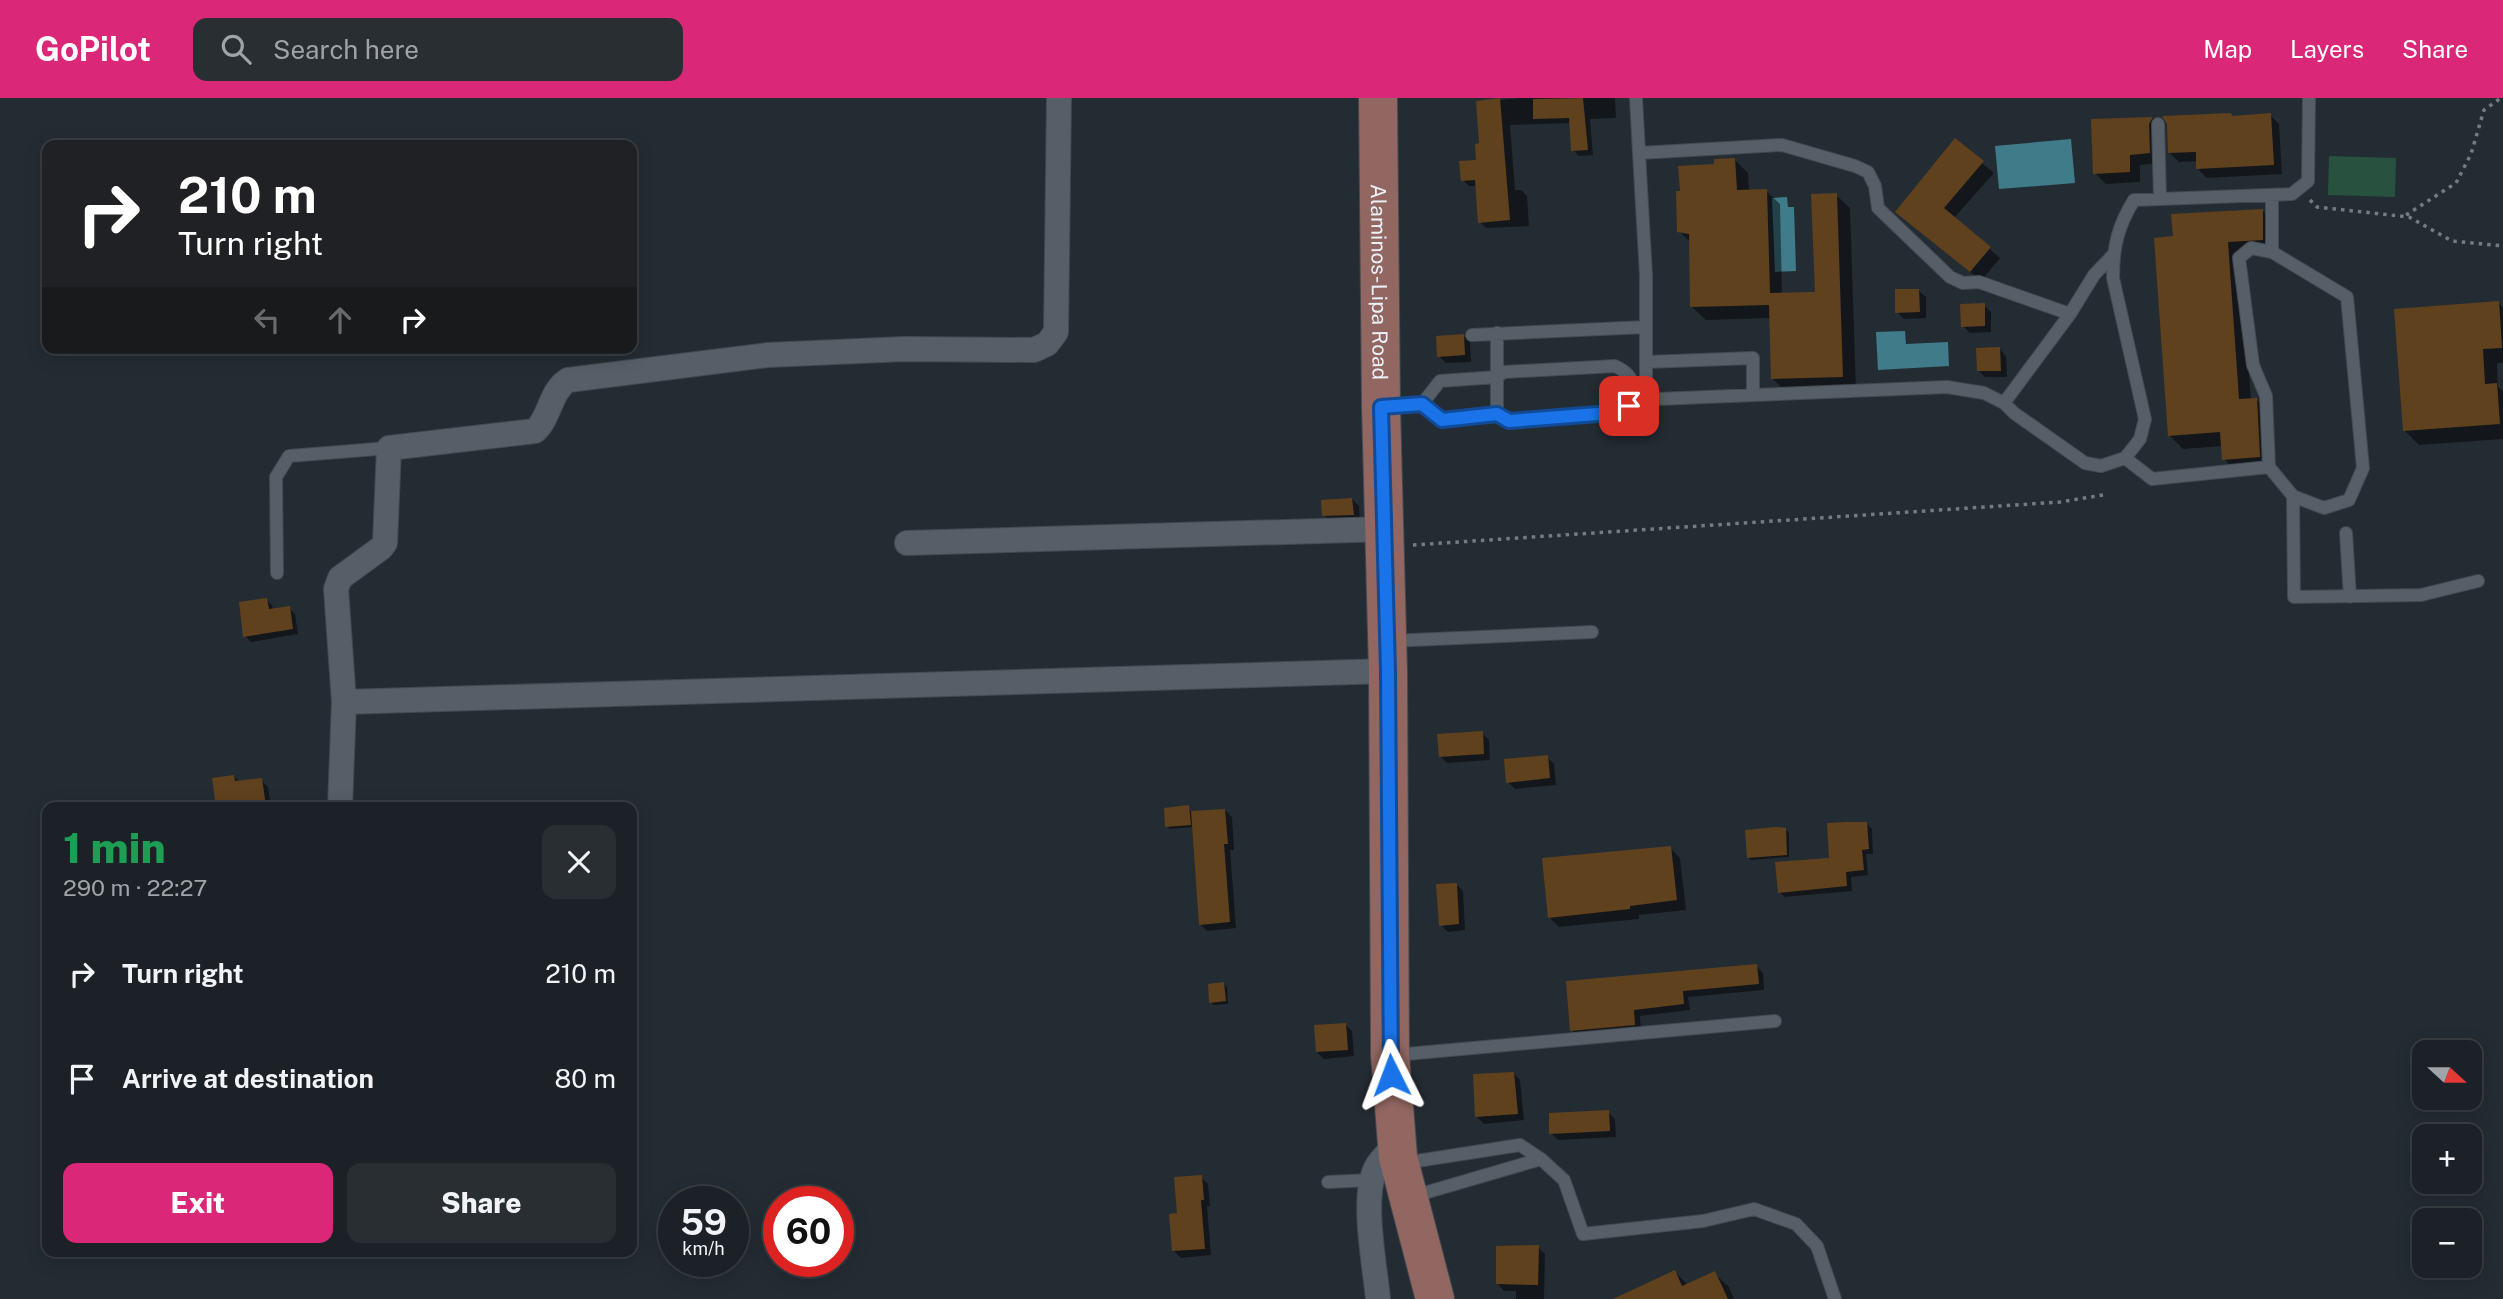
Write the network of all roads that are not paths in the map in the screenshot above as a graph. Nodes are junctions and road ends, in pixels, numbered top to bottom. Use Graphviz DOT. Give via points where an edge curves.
graph roads {
  1 [pos="1059,98"];
  2 [pos="1378,98"];
  3 [pos="1636,98"];
  4 [pos="2309,98"];
  5 [pos="2158,124"];
  6 [pos="1639,153"];
  7 [pos="2272,195"];
  8 [pos="2160,199"];
  9 [pos="2272,252"];
  10 [pos="2113,255"];
  11 [pos="2070,314"];
  12 [pos="1646,327"];
  13 [pos="1497,333"];
  14 [pos="1472,335"];
  15 [pos="1646,362"];
  16 [pos="1497,377"];
  17 [pos="1641,387"];
  18 [pos="1753,395"];
  19 [pos="2004,403"];
  20 [pos="1422,404"];
  21 [pos="1381,407"];
  22 [pos="1497,414"];
  23 [pos="389,448"];
  24 [pos="2125,458"];
  25 [pos="2269,467"];
  26 [pos="2293,496"];
  27 [pos="2346,533"];
  28 [pos="1386,538"];
  29 [pos="907,542"];
  30 [pos="277,573"];
  31 [pos="2478,581"];
  32 [pos="2350,597"];
  33 [pos="1592,632"];
  34 [pos="1388,656"];
  35 [pos="344,702"];
  36 [pos="340,802"];
  37 [pos="1775,1021"];
  38 [pos="1390,1055"];
  39 [pos="1541,1159"];
  40 [pos="1394,1171"];
  41 [pos="1328,1182"];
  42 [pos="1378,1299"];
  43 [pos="1436,1299"];
  44 [pos="1835,1299"];
  1 -- 23 [label="street" via="1056,332 1048,344 1034,350 768,355 568,380 534,431"];
  2 -- 21 [label="main road, Alaminos-Lipa Road"];
  3 -- 6 [label="lane"];
  4 -- 7 [label="lane" via="2308,181 2292,194"];
  5 -- 8 [label="lane"];
  6 -- 11 [label="lane" via="1782,145 1856,166 1868,172 1878,208 1950,277 1963,283 1979,282"];
  6 -- 12 [label="lane"];
  7 -- 8 [label="lane"];
  7 -- 9 [label="lane"];
  8 -- 10 [label="lane" via="2134,200 2121,221"];
  9 -- 25 [label="lane" via="2251,248 2239,258 2253,365 2266,396"];
  9 -- 26 [label="lane" via="2347,297 2363,468 2349,500 2324,508"];
  10 -- 11 [label="lane" via="2094,275"];
  10 -- 24 [label="lane" via="2113,278 2145,419 2140,439"];
  11 -- 19 [label="lane"];
  12 -- 13 [label="lane"];
  12 -- 15 [label="lane"];
  13 -- 14 [label="lane"];
  13 -- 16 [label="lane"];
  15 -- 17 [label="lane"];
  15 -- 18 [label="lane" via="1753,358"];
  16 -- 17 [label="lane" via="1512,370 1615,366"];
  16 -- 20 [label="lane" via="1440,382"];
  16 -- 22 [label="lane"];
  17 -- 18 [label="lane" via="1657,398"];
  17 -- 22 [label="lane" via="1623,412 1509,421"];
  18 -- 19 [label="lane" via="1947,387 1984,393"];
  19 -- 24 [label="lane" via="2085,463 2101,466"];
  20 -- 21 [label="lane"];
  20 -- 22 [label="lane" via="1442,420"];
  21 -- 28 [label="main road, Alaminos-Lipa Road"];
  23 -- 30 [label="lane" via="289,456 276,477"];
  23 -- 35 [label="street" via="385,543 337,583"];
  24 -- 25 [label="lane" via="2152,479"];
  25 -- 26 [label="lane"];
  26 -- 32 [label="lane" via="2294,597"];
  27 -- 32 [label="lane"];
  28 -- 29 [label="street"];
  28 -- 34 [label="main road, Alaminos-Lipa Road"];
  31 -- 32 [label="lane" via="2421,595"];
  33 -- 34 [label="lane"];
  34 -- 35 [label="street"];
  34 -- 38 [label="main road, Alaminos-Lipa Road"];
  35 -- 36 [label="street"];
  37 -- 38 [label="lane"];
  38 -- 40 [label="main road, Alaminos-Lipa Road"];
  39 -- 40 [label="lane"];
  39 -- 40 [label="lane" via="1520,1145"];
  39 -- 44 [label="lane" via="1564,1180 1583,1234 1703,1221 1754,1209 1796,1224 1817,1246"];
  40 -- 41 [label="lane"];
  40 -- 42 [label="street" via="1369,1203"];
  40 -- 43 [label="main road, Alaminos-Lipa Road"];
}
